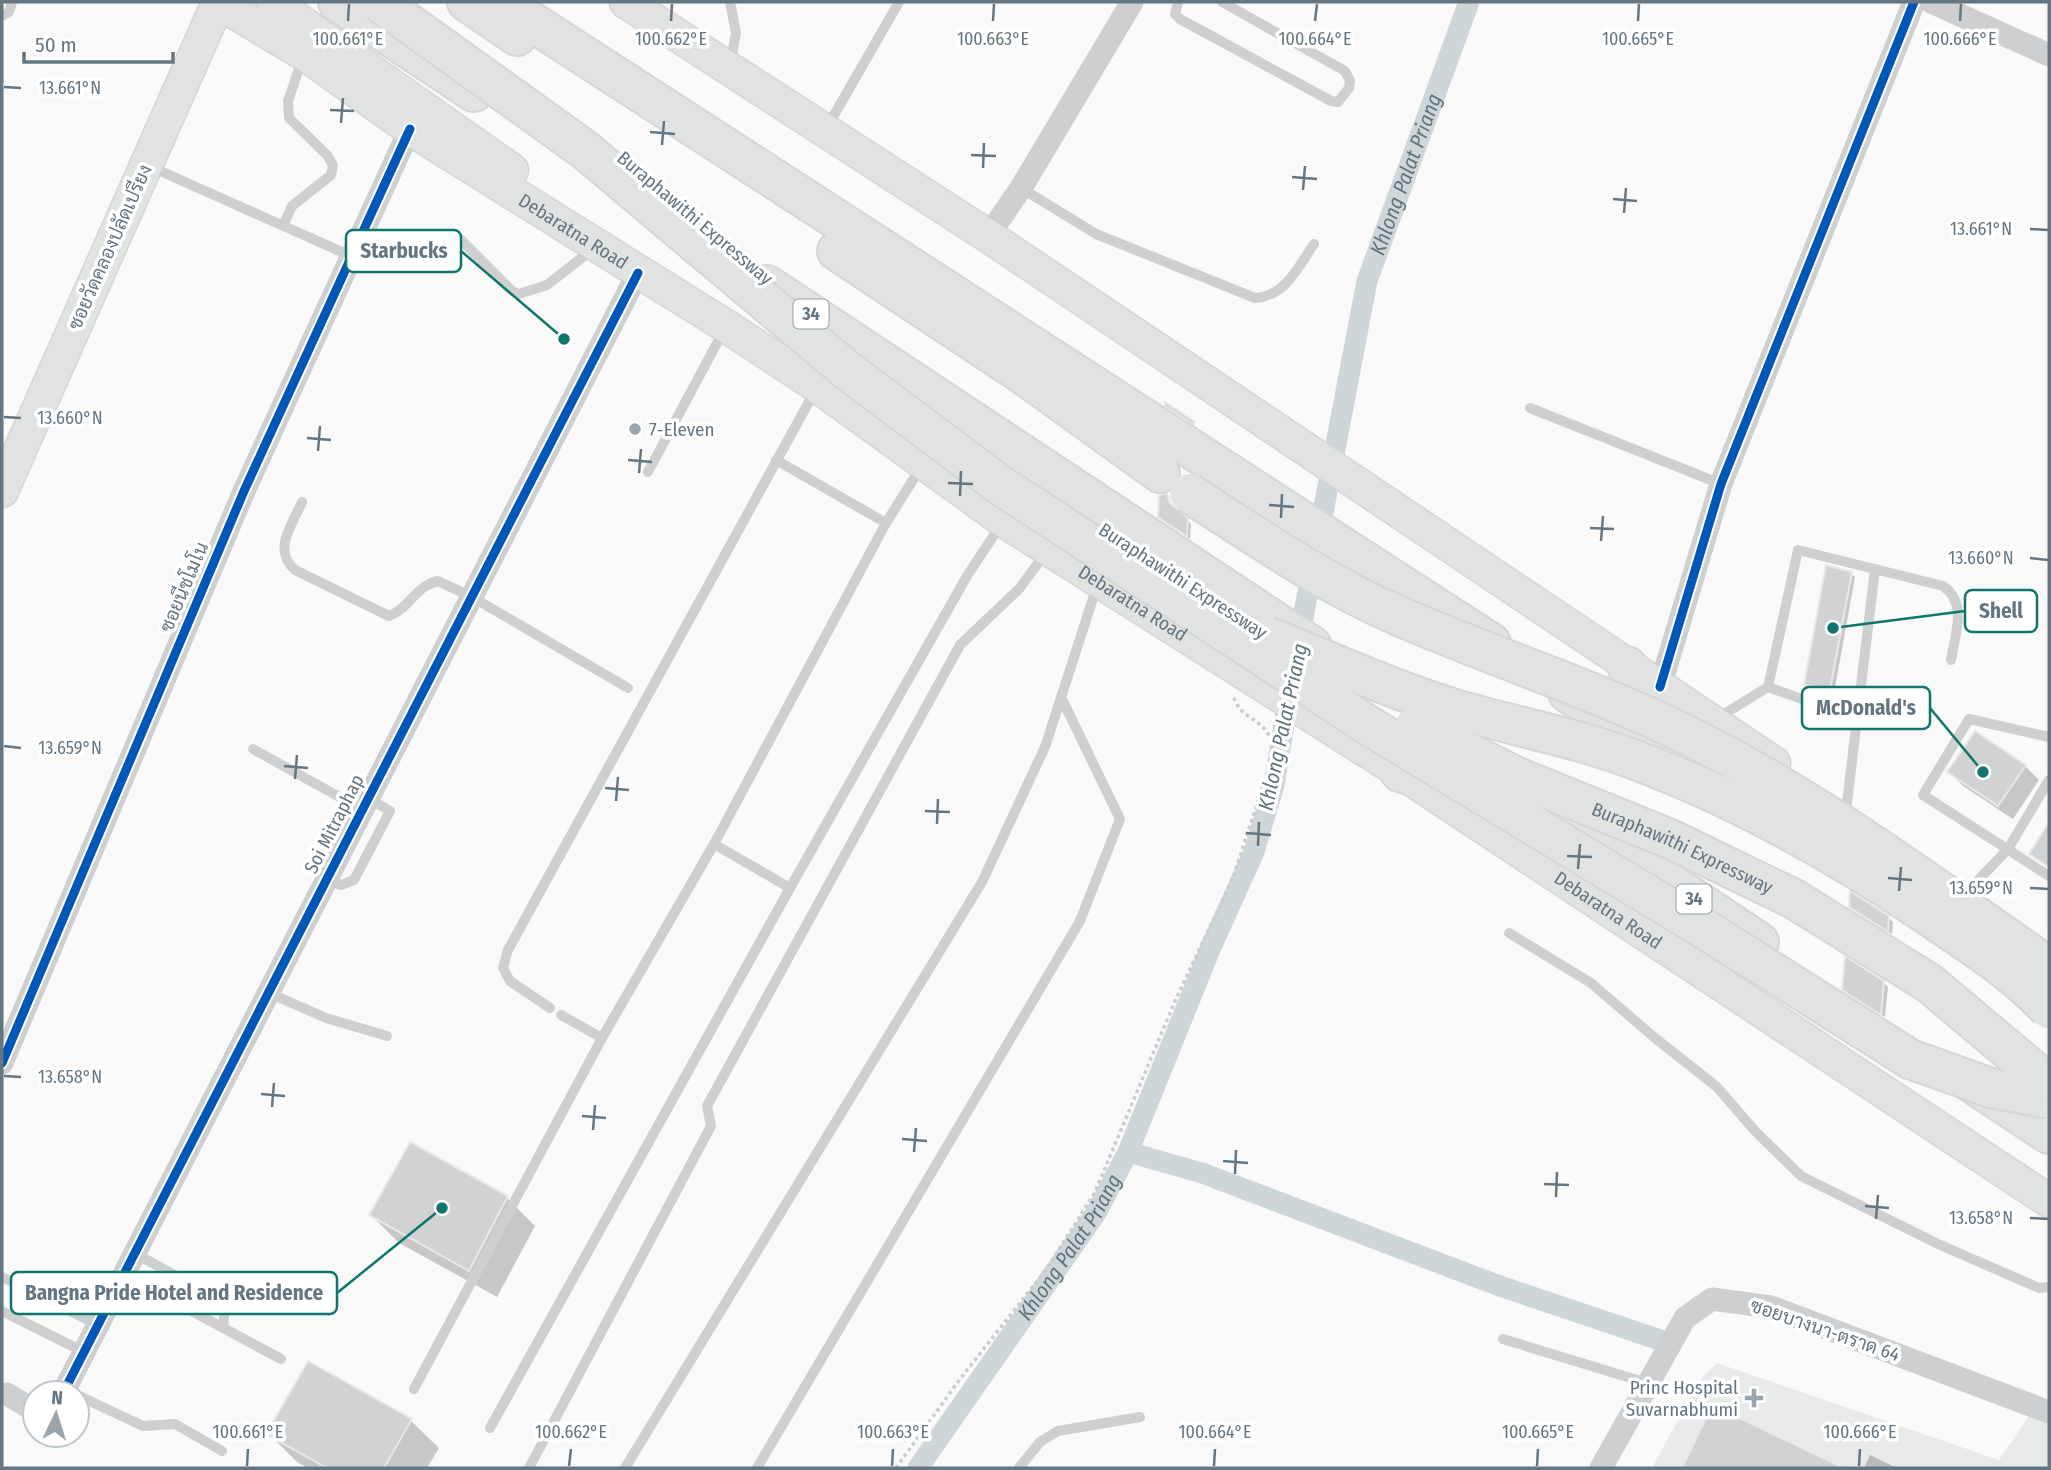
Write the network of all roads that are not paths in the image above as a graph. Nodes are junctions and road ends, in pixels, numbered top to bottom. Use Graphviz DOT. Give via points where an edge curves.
graph roads {
  1 [pos="12,2"];
  2 [pos="218,2"];
  3 [pos="273,2"];
  4 [pos="338,2"];
  5 [pos="379,2"];
  6 [pos="413,2"];
  7 [pos="467,2"];
  8 [pos="501,2"];
  9 [pos="625,2"];
  10 [pos="730,2"];
  11 [pos="899,2"];
  12 [pos="1132,2"];
  13 [pos="1178,2"];
  14 [pos="1222,2"];
  15 [pos="1914,2"];
  16 [pos="1931,2"];
  17 [pos="2,16"];
  18 [pos="304,54"];
  19 [pos="2049,55"];
  20 [pos="728,69"];
  21 [pos="410,129"];
  22 [pos="825,132"];
  23 [pos="146,165"];
  24 [pos="1021,188"];
  25 [pos="283,226"];
  26 [pos="456,235"];
  27 [pos="988,236"];
  28 [pos="1314,244"];
  29 [pos="598,248"];
  30 [pos="351,256"];
  31 [pos="638,273"];
  32 [pos="726,326"];
  33 [pos="817,386"];
  34 [pos="1530,408"];
  35 [pos="776,460"];
  36 [pos="924,463"];
  37 [pos="648,472"];
  38 [pos="1721,484"];
  39 [pos="2,491"];
  40 [pos="303,502"];
  41 [pos="1004,520"];
  42 [pos="886,523"];
  43 [pos="1049,549"];
  44 [pos="1875,569"];
  45 [pos="1098,581"];
  46 [pos="472,597"];
  47 [pos="1275,631"];
  48 [pos="1951,660"];
  49 [pos="1627,666"];
  50 [pos="1660,687"];
  51 [pos="1768,687"];
  52 [pos="628,688"];
  53 [pos="1061,697"];
  54 [pos="1855,718"];
  55 [pos="1711,722"];
  56 [pos="2049,737"];
  57 [pos="253,749"];
  58 [pos="1401,772"];
  59 [pos="2049,780"];
  60 [pos="1724,795"];
  61 [pos="364,803"];
  62 [pos="1846,811"];
  63 [pos="1596,834"];
  64 [pos="714,844"];
  65 [pos="2008,849"];
  66 [pos="2049,876"];
  67 [pos="790,888"];
  68 [pos="1966,893"];
  69 [pos="1509,933"];
  70 [pos="2049,947"];
  71 [pos="2049,967"];
  72 [pos="267,992"];
  73 [pos="550,1008"];
  74 [pos="2049,1012"];
  75 [pos="561,1015"];
  76 [pos="387,1036"];
  77 [pos="602,1038"];
  78 [pos="2,1063"];
  79 [pos="2049,1084"];
  80 [pos="2049,1099"];
  81 [pos="2049,1134"];
  82 [pos="2049,1201"];
  83 [pos="127,1263"];
  84 [pos="2,1277"];
  85 [pos="2049,1287"];
  86 [pos="2,1311"];
  87 [pos="96,1324"];
  88 [pos="223,1327"];
  89 [pos="1503,1339"];
  90 [pos="82,1351"];
  91 [pos="281,1359"];
  92 [pos="73,1379"];
  93 [pos="1647,1383"];
  94 [pos="414,1389"];
  95 [pos="7,1394"];
  96 [pos="21,1403"];
  97 [pos="91,1403"];
  98 [pos="2049,1412"];
  99 [pos="1140,1417"];
  100 [pos="490,1427"];
  101 [pos="222,1451"];
  102 [pos="529,1468"];
  103 [pos="625,1468"];
  104 [pos="757,1468"];
  105 [pos="1019,1468"];
  106 [pos="1601,1468"];
  1 -- 17 [label="lane"];
  2 -- 18 [label="main road, Debaratna Road"];
  2 -- 23 [label="main road, ซอยวัดคลองปลัดเปรียง"];
  3 -- 29 [label="main road" via="540,189"];
  4 -- 47 [label="highway, 34"];
  5 -- 80 [label="highway, bridge" via="585,150 848,371 1000,485 1254,653 1910,1059 1982,1086"];
  6 -- 47 [label="highway, Buraphawithi Expressway" via="596,135 860,356 1001,461"];
  7 -- 71 [label="highway, bridge" via="1291,559 1399,616 1626,706 1747,767"];
  8 -- 60 [label="highway"];
  9 -- 20 [label="main road"];
  10 -- 20 [label="lane" via="736,33"];
  11 -- 22 [label="lane"];
  12 -- 24 [label="street"];
  13 -- 14 [label="lane" via="1175,13 1180,19 1331,101 1344,98 1350,80 1345,71"];
  15 -- 38 [label="street"];
  16 -- 19 [label="street"];
  18 -- 21 [label="main road, Debaratna Road"];
  18 -- 25 [label="lane" via="288,101 289,118 333,165 331,175 292,206"];
  20 -- 22 [label="main road"];
  21 -- 29 [label="main road, Debaratna Road"];
  21 -- 30 [label="street, ซอยนีชโมโน"];
  22 -- 27 [label="main road"];
  23 -- 25 [label="lane"];
  23 -- 39 [label="main road, ซอยวัดคลองปลัดเปรียง"];
  24 -- 27 [label="street"];
  24 -- 28 [label="lane" via="1096,234 1255,298 1281,290"];
  25 -- 30 [label="lane"];
  26 -- 29 [label="lane" via="519,295 547,285"];
  27 -- 49 [label="main road"];
  29 -- 31 [label="main road, Debaratna Road"];
  30 -- 78 [label="street, ซอยนีชโมโน" via="244,491"];
  31 -- 32 [label="main road, Debaratna Road"];
  31 -- 46 [label="street, Soi Mitraphap"];
  32 -- 33 [label="main road, Debaratna Road"];
  32 -- 37 [label="lane"];
  33 -- 35 [label="lane"];
  33 -- 36 [label="main road, Debaratna Road"];
  34 -- 38 [label="lane"];
  35 -- 42 [label="lane"];
  35 -- 73 [label="lane" via="508,950 503,968 510,981"];
  36 -- 41 [label="main road, Debaratna Road"];
  36 -- 42 [label="lane"];
  38 -- 50 [label="street"];
  40 -- 46 [label="lane" via="284,543 285,558 295,570 389,616 429,583 438,581"];
  41 -- 43 [label="main road, Debaratna Road"];
  41 -- 67 [label="lane" via="967,576"];
  42 -- 64 [label="lane"];
  43 -- 45 [label="main road, Debaratna Road"];
  43 -- 102 [label="lane" via="1019,589 960,645 708,1107 711,1126"];
  44 -- 48 [label="lane" via="1943,586 1952,593 1958,613"];
  44 -- 51 [label="lane" via="1798,550"];
  44 -- 54 [label="lane"];
  45 -- 53 [label="lane"];
  45 -- 58 [label="main road, Debaratna Road"];
  46 -- 52 [label="lane"];
  46 -- 61 [label="street, Soi Mitraphap"];
  47 -- 63 [label="highway, 34, bridge" via="1339,664"];
  47 -- 74 [label="highway, bridge" via="1403,692 1619,754 1731,803 1870,877 1995,961"];
  47 -- 79 [label="highway, Buraphawithi Expressway, bridge" via="1468,754 1728,865 1794,899 1929,983"];
  49 -- 50 [label="main road"];
  49 -- 60 [label="highway"];
  50 -- 55 [label="main road"];
  51 -- 54 [label="lane"];
  51 -- 55 [label="lane"];
  53 -- 103 [label="lane" via="1045,747 982,882"];
  53 -- 104 [label="lane" via="1120,819 1080,921"];
  54 -- 62 [label="lane"];
  55 -- 62 [label="main road"];
  56 -- 65 [label="lane" via="1969,719 1923,795"];
  57 -- 61 [label="lane"];
  58 -- 63 [label="highway"];
  58 -- 82 [label="main road, Debaratna Road"];
  59 -- 65 [label="lane"];
  60 -- 74 [label="highway"];
  61 -- 72 [label="street, Soi Mitraphap"];
  62 -- 68 [label="main road"];
  63 -- 81 [label="highway, 34"];
  64 -- 67 [label="lane"];
  64 -- 77 [label="lane"];
  65 -- 66 [label="lane"];
  65 -- 68 [label="lane"];
  67 -- 100 [label="lane"];
  68 -- 70 [label="main road"];
  69 -- 85 [label="lane" via="1591,983 1717,1087 1801,1176 1938,1244 2039,1288"];
  72 -- 76 [label="lane" via="326,1018"];
  72 -- 83 [label="street, Soi Mitraphap"];
  75 -- 77 [label="lane"];
  77 -- 94 [label="lane"];
  83 -- 87 [label="street, Soi Mitraphap"];
  83 -- 88 [label="lane"];
  83 -- 88 [label="lane" via="215,1297 225,1307"];
  84 -- 87 [label="lane"];
  86 -- 90 [label="lane"];
  87 -- 90 [label="street, Soi Mitraphap"];
  88 -- 91 [label="lane"];
  89 -- 93 [label="lane"];
  90 -- 92 [label="street, Soi Mitraphap"];
  93 -- 98 [label="street, ซอยบางนา-ตราด 64" via="1685,1318 1700,1304 1729,1299 1771,1307"];
  93 -- 106 [label="street, ซอยบางนา-ตราด 64"];
  95 -- 96 [label="street"];
  97 -- 101 [label="lane" via="143,1426 175,1424"];
  99 -- 105 [label="lane" via="1058,1431 1040,1442"];
}
